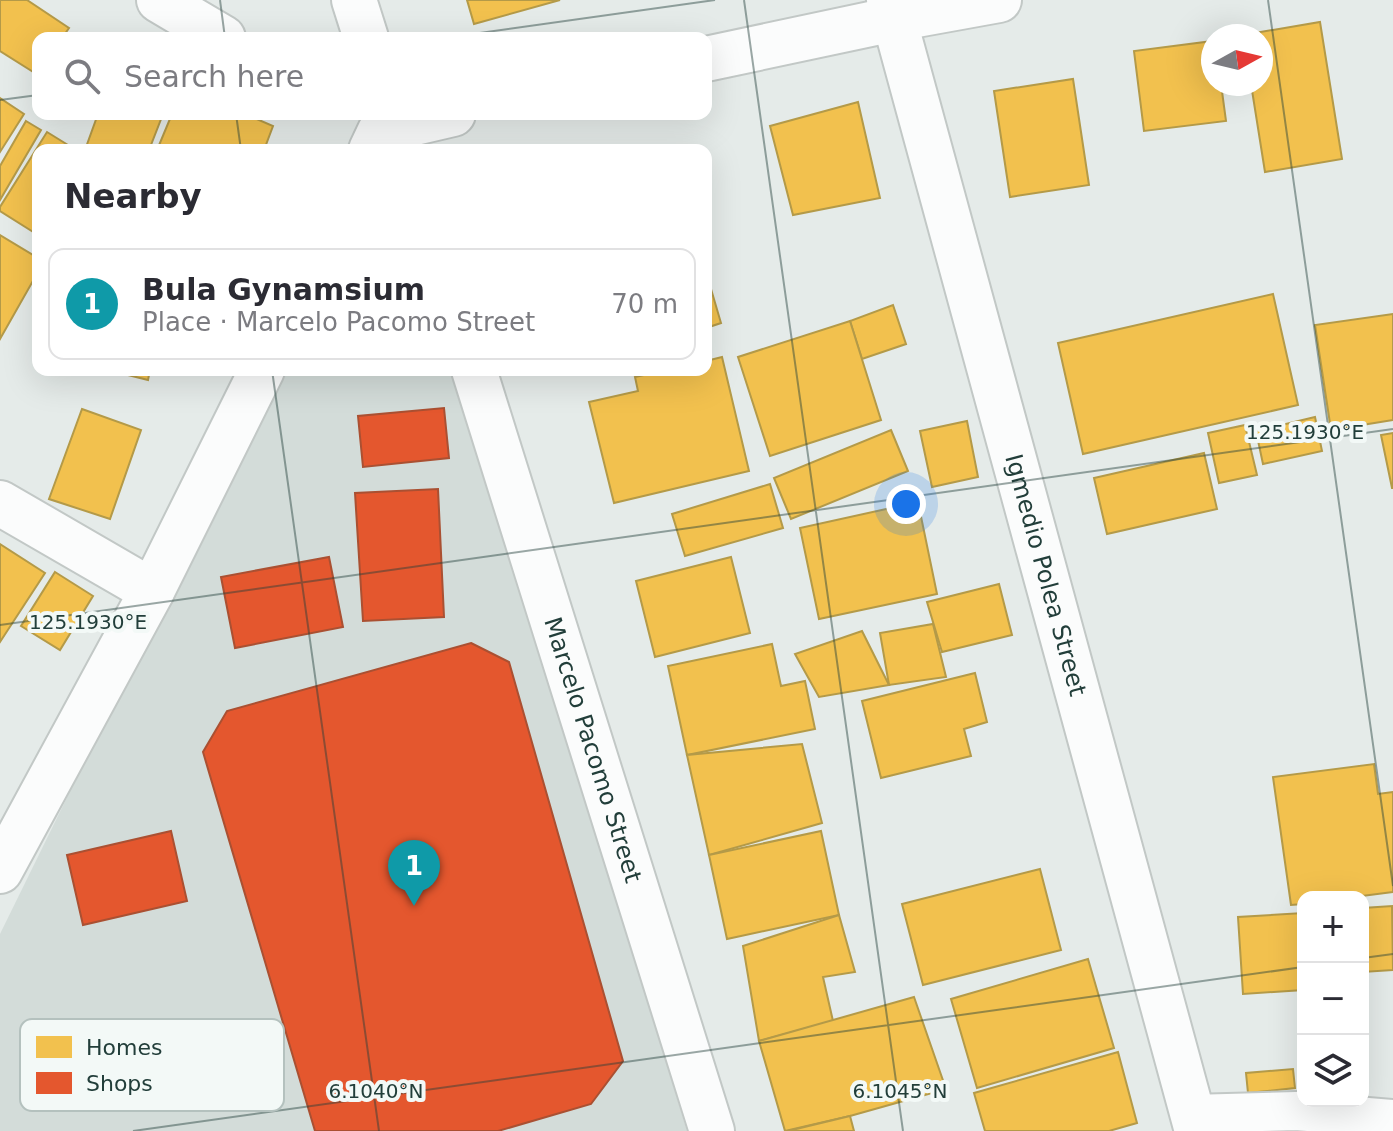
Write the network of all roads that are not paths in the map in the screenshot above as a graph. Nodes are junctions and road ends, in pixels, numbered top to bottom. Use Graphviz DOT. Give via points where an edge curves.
graph roads {
  1 [pos="159,0"];
  2 [pos="354,0"];
  3 [pos="999,0"];
  4 [pos="891,9"];
  5 [pos="213,32"];
  6 [pos="364,32"];
  7 [pos="712,57"];
  8 [pos="428,120"];
  9 [pos="381,131"];
  10 [pos="259,376"];
  11 [pos="476,376"];
  12 [pos="0,503"];
  13 [pos="152,591"];
  14 [pos="0,871"];
  15 [pos="1393,1119"];
  16 [pos="1194,1122"];
  17 [pos="712,1131"];
  1 -- 5 [label="street"];
  2 -- 6 [label="street"];
  3 -- 4 [label="street"];
  4 -- 7 [label="street"];
  4 -- 16 [label="street, Igmedio Polea Street"];
  8 -- 9 [label="street"];
  10 -- 13 [label="street"];
  11 -- 17 [label="street, Marcelo Pacomo Street"];
  12 -- 13 [label="street"];
  13 -- 14 [label="street"];
  15 -- 16 [label="lane" via="1296,1111"];
}
